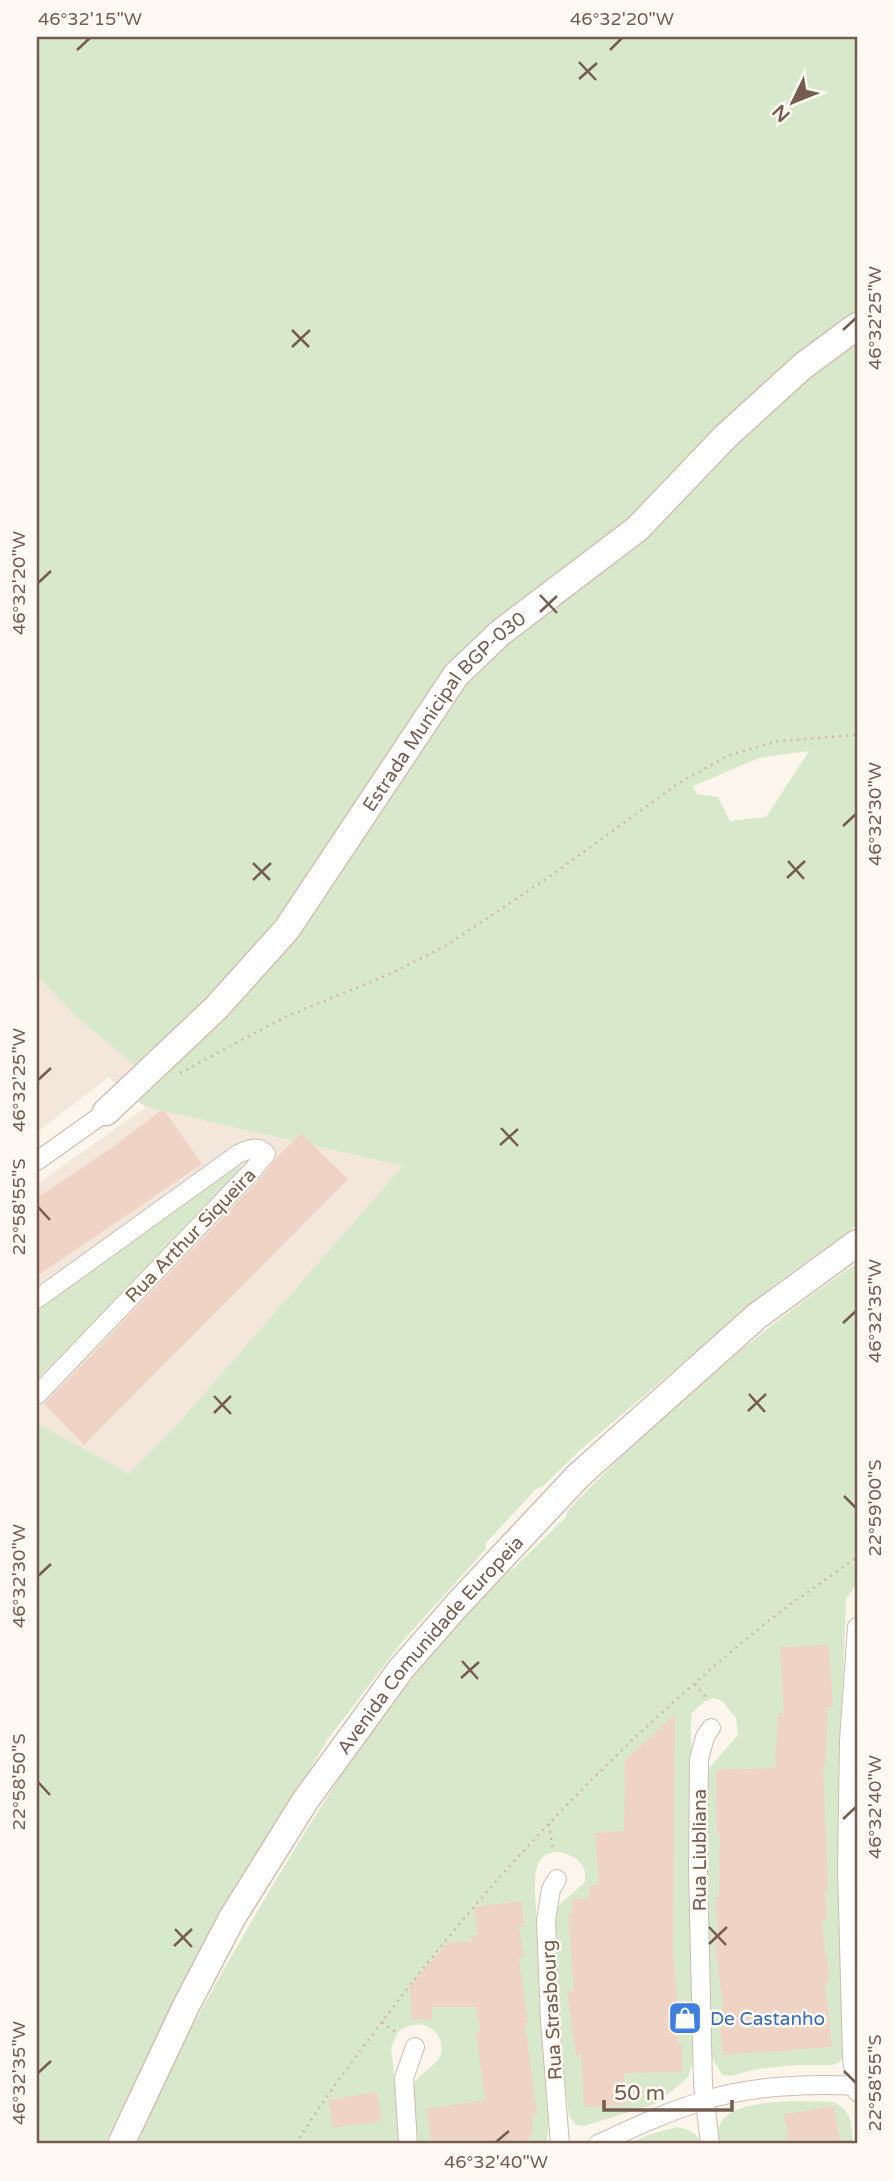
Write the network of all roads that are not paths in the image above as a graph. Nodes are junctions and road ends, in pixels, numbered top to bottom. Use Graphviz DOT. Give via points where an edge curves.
graph roads {
  1 [pos="857,326"];
  2 [pos="106,1112"];
  3 [pos="37,1161"];
  4 [pos="857,1243"];
  5 [pos="37,1299"];
  6 [pos="37,1395"];
  7 [pos="857,1627"];
  8 [pos="711,1728"];
  9 [pos="557,1878"];
  10 [pos="415,2046"];
  11 [pos="857,2086"];
  12 [pos="857,2092"];
  13 [pos="705,2100"];
  14 [pos="121,2144"];
  15 [pos="408,2144"];
  16 [pos="560,2144"];
  17 [pos="598,2144"];
  18 [pos="710,2144"];
  1 -- 2 [label="street, Estrada Municipal BGP-030" via="803,366 736,427 637,529 500,633 456,675 287,929 216,1008"];
  2 -- 3 [label="street"];
  4 -- 14 [label="street, Avenida Comunidade Europeia" via="757,1315 579,1475 401,1669 305,1801 232,1918"];
  5 -- 6 [label="street, Rua Arthur Siqueira" via="238,1154 256,1147 265,1154"];
  7 -- 11 [label="street" via="847,1868 852,2058"];
  8 -- 13 [label="street, Rua Liubliana" via="699,1759"];
  9 -- 16 [label="street, Rua Strasbourg" via="546,1921"];
  10 -- 15 [label="street" via="404,2078"];
  11 -- 12 [label="street"];
  11 -- 13 [label="street" via="795,2085"];
  13 -- 17 [label="street"];
  13 -- 18 [label="street, Rua Liubliana"];
}
